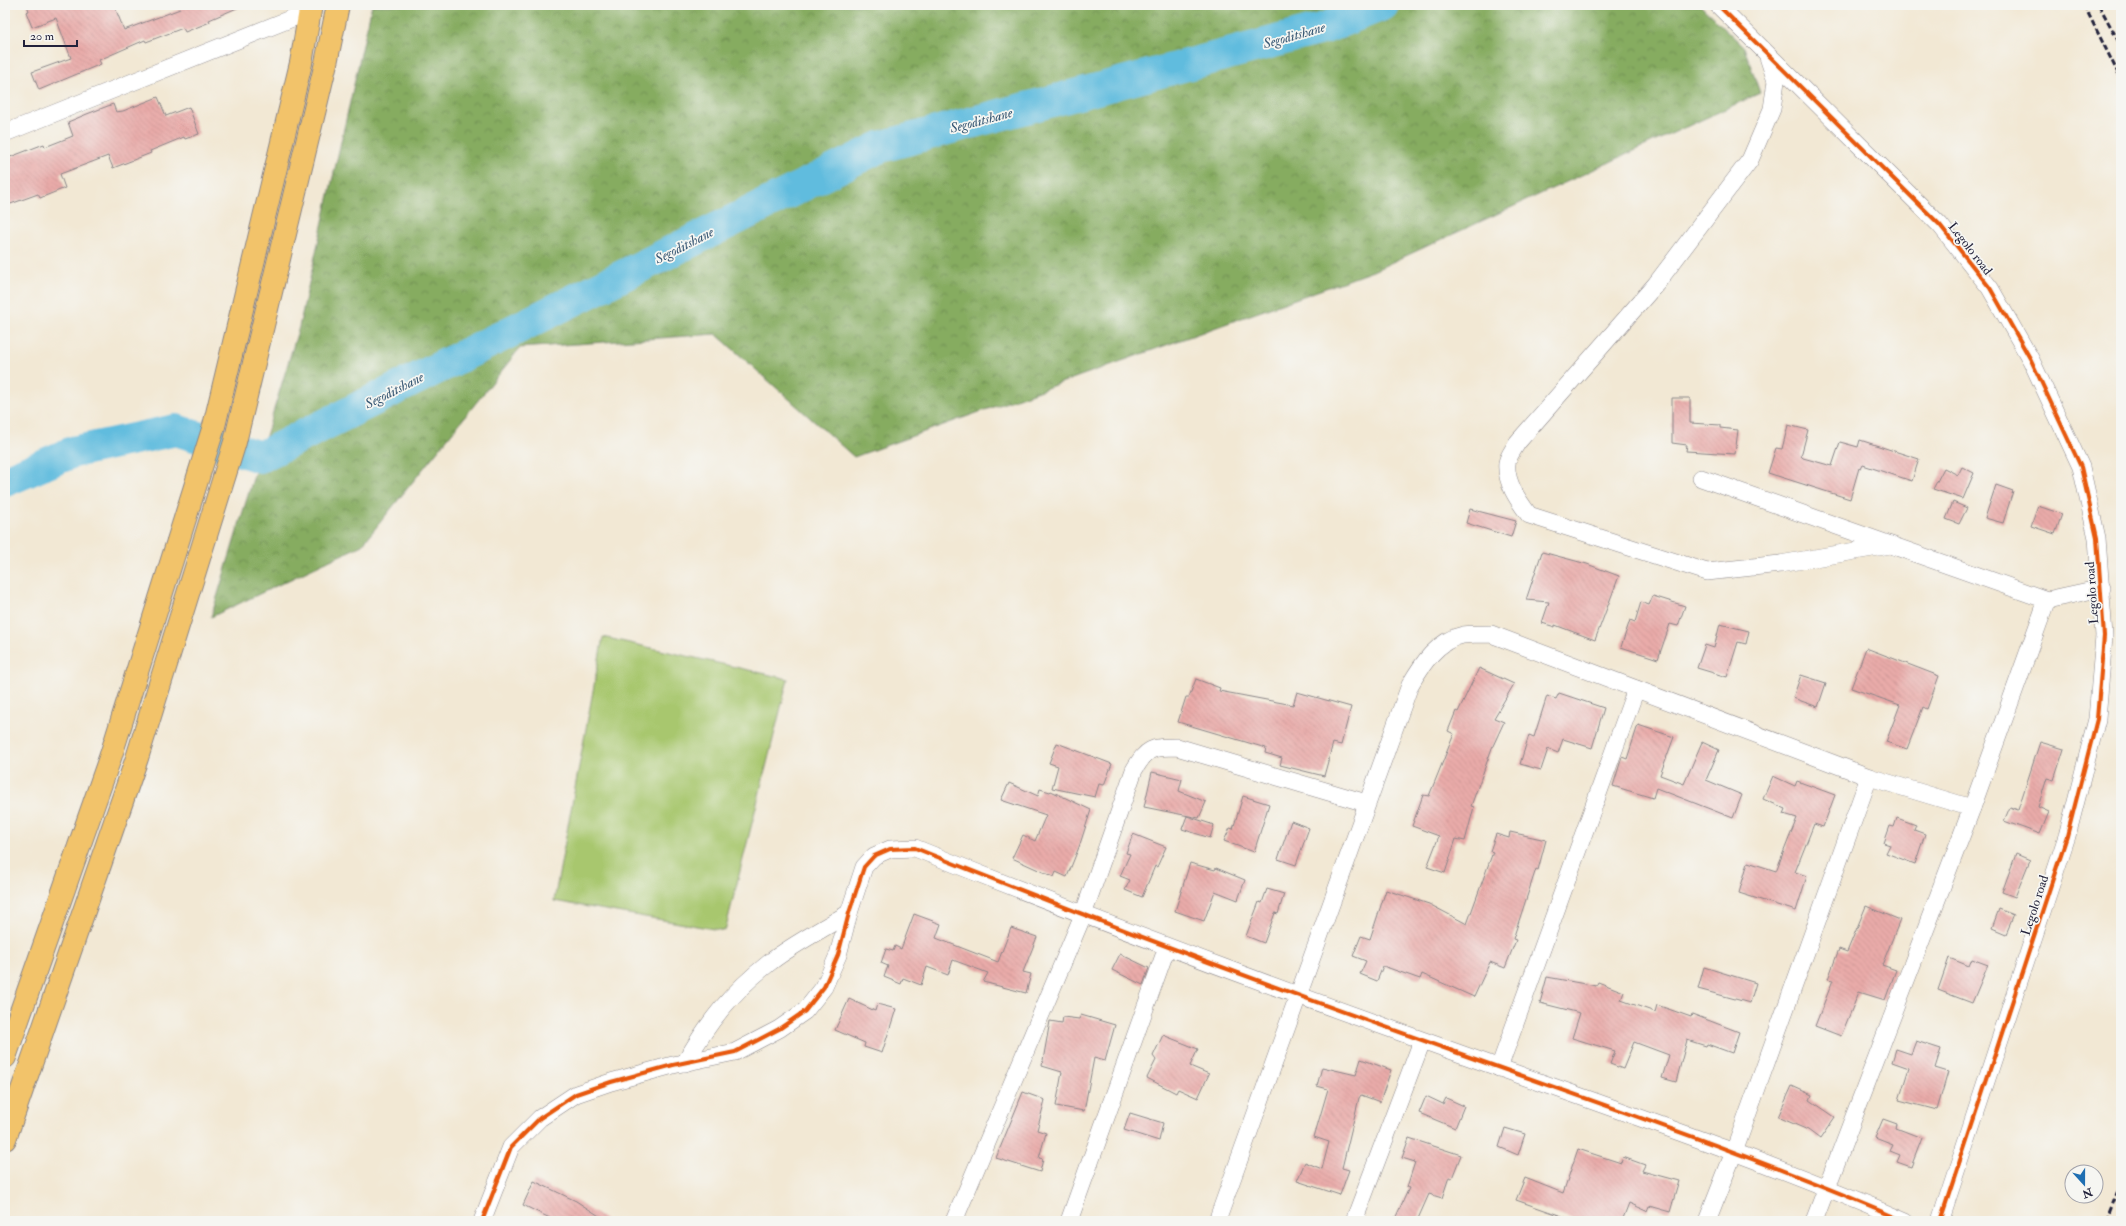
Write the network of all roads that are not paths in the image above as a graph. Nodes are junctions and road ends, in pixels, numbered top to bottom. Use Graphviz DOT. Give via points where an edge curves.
graph roads {
  1 [pos="338,5"];
  2 [pos="1718,5"];
  3 [pos="311,8"];
  4 [pos="1766,53"];
  5 [pos="5,133"];
  6 [pos="1701,478"];
  7 [pos="1890,545"];
  8 [pos="2102,588"];
  9 [pos="2047,600"];
  10 [pos="1636,689"];
  11 [pos="1869,777"];
  12 [pos="1366,803"];
  13 [pos="1972,808"];
  14 [pos="849,913"];
  15 [pos="1083,915"];
  16 [pos="1167,947"];
  17 [pos="1298,996"];
  18 [pos="1422,1040"];
  19 [pos="5,1057"];
  20 [pos="685,1062"];
  21 [pos="1499,1068"];
  22 [pos="5,1139"];
  23 [pos="1734,1152"];
  24 [pos="1827,1187"];
  25 [pos="482,1221"];
  26 [pos="954,1221"];
  27 [pos="1069,1221"];
  28 [pos="1217,1221"];
  29 [pos="1354,1221"];
  30 [pos="1707,1221"];
  31 [pos="1814,1221"];
  32 [pos="1906,1221"];
  33 [pos="1940,1221"];
  1 -- 22 [label="main road" via="235,442 136,758"];
  2 -- 4 [label="street, Legolo road"];
  3 -- 5 [label="street"];
  3 -- 19 [label="main road" via="301,63 214,426 111,755"];
  4 -- 7 [label="street" via="1776,81 1772,109 1750,160 1656,284 1517,443 1507,462 1508,478 1518,500 1529,515 1707,572 1780,564"];
  4 -- 8 [label="street, Legolo road" via="1940,225 1990,288 2031,360 2081,467 2097,538"];
  6 -- 7 [label="street"];
  7 -- 9 [label="street"];
  8 -- 9 [label="street"];
  8 -- 33 [label="street, Legolo road" via="2104,636 2097,719 2067,836"];
  9 -- 13 [label="street"];
  10 -- 11 [label="street"];
  10 -- 12 [label="street" via="1491,634 1461,636 1442,645 1422,663 1410,685"];
  10 -- 21 [label="street"];
  11 -- 13 [label="street"];
  11 -- 23 [label="street"];
  12 -- 15 [label="street" via="1177,747 1154,749 1144,753 1134,770"];
  12 -- 17 [label="street"];
  13 -- 24 [label="street"];
  14 -- 15 [label="street" via="864,867 874,856 890,850 915,848"];
  14 -- 20 [label="street" via="770,962 732,996 704,1030"];
  14 -- 20 [label="street" via="838,955 827,981 805,1011 779,1029 735,1052"];
  15 -- 16 [label="street"];
  15 -- 26 [label="street"];
  16 -- 17 [label="street"];
  16 -- 27 [label="street"];
  17 -- 18 [label="street"];
  17 -- 28 [label="street"];
  18 -- 21 [label="street"];
  18 -- 29 [label="street"];
  20 -- 25 [label="street" via="576,1094 540,1118 511,1147"];
  21 -- 23 [label="street"];
  23 -- 24 [label="street"];
  23 -- 30 [label="street"];
  24 -- 31 [label="street"];
  24 -- 32 [label="street"];
}
